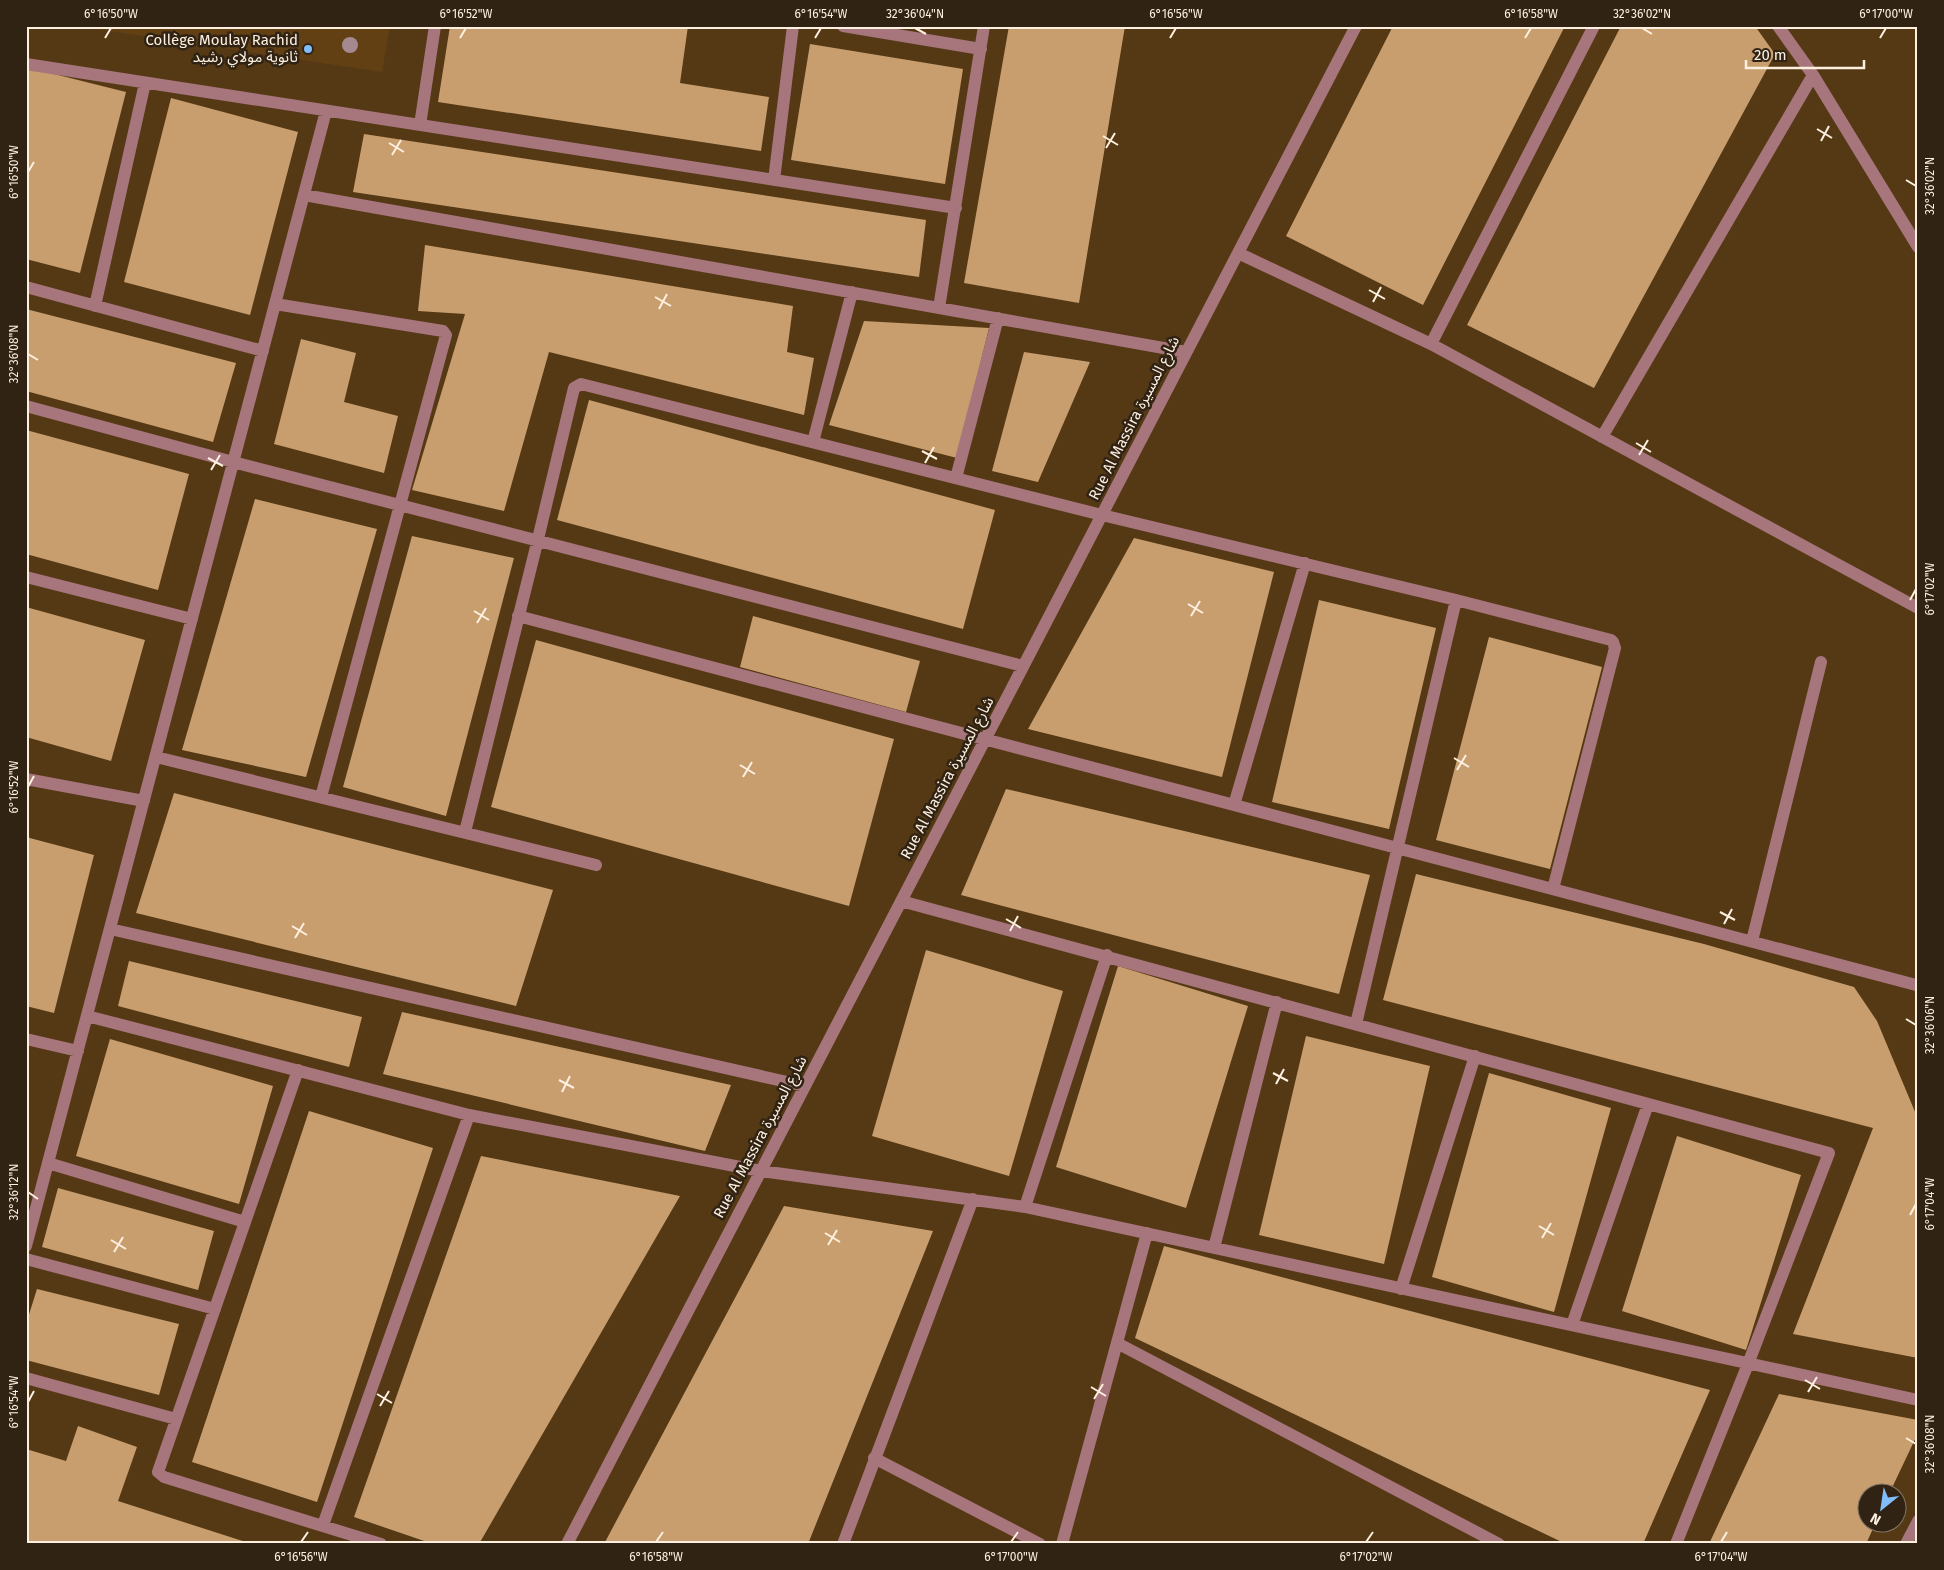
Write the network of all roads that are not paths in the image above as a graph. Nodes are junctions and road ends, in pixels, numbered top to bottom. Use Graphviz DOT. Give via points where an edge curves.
graph roads {
  1 [pos="435,26"];
  2 [pos="793,26"];
  3 [pos="844,26"];
  4 [pos="984,26"];
  5 [pos="1356,26"];
  6 [pos="1594,26"];
  7 [pos="1778,26"];
  8 [pos="981,49"];
  9 [pos="26,64"];
  10 [pos="1813,75"];
  11 [pos="145,83"];
  12 [pos="326,111"];
  13 [pos="420,125"];
  14 [pos="774,180"];
  15 [pos="304,195"];
  16 [pos="956,208"];
  17 [pos="1918,247"];
  18 [pos="1238,253"];
  19 [pos="26,287"];
  20 [pos="852,292"];
  21 [pos="275,304"];
  22 [pos="95,306"];
  23 [pos="939,308"];
  24 [pos="998,318"];
  25 [pos="1431,344"];
  26 [pos="263,351"];
  27 [pos="1186,352"];
  28 [pos="26,406"];
  29 [pos="1602,437"];
  30 [pos="813,442"];
  31 [pos="233,462"];
  32 [pos="956,478"];
  33 [pos="400,504"];
  34 [pos="1102,515"];
  35 [pos="538,540"];
  36 [pos="1305,563"];
  37 [pos="26,577"];
  38 [pos="1456,600"];
  39 [pos="1918,608"];
  40 [pos="518,616"];
  41 [pos="192,619"];
  42 [pos="1821,662"];
  43 [pos="1023,666"];
  44 [pos="985,740"];
  45 [pos="156,757"];
  46 [pos="26,778"];
  47 [pos="321,797"];
  48 [pos="144,801"];
  49 [pos="1234,805"];
  50 [pos="465,832"];
  51 [pos="1398,848"];
  52 [pos="596,864"];
  53 [pos="1552,889"];
  54 [pos="901,901"];
  55 [pos="110,929"];
  56 [pos="1752,941"];
  57 [pos="1107,955"];
  58 [pos="1917,985"];
  59 [pos="1277,1002"];
  60 [pos="87,1016"];
  61 [pos="1356,1024"];
  62 [pos="26,1039"];
  63 [pos="78,1051"];
  64 [pos="1475,1056"];
  65 [pos="298,1070"];
  66 [pos="805,1086"];
  67 [pos="1648,1104"];
  68 [pos="469,1115"];
  69 [pos="48,1163"];
  70 [pos="760,1171"];
  71 [pos="974,1199"];
  72 [pos="1025,1207"];
  73 [pos="244,1222"];
  74 [pos="1147,1233"];
  75 [pos="26,1246"];
  76 [pos="1214,1248"];
  77 [pos="26,1259"];
  78 [pos="1401,1288"];
  79 [pos="215,1309"];
  80 [pos="1572,1325"];
  81 [pos="1117,1343"];
  82 [pos="1748,1364"];
  83 [pos="26,1378"];
  84 [pos="1918,1400"];
  85 [pos="176,1419"];
  86 [pos="874,1458"];
  87 [pos="1918,1521"];
  88 [pos="323,1525"];
  89 [pos="382,1544"];
  90 [pos="567,1544"];
  91 [pos="843,1544"];
  92 [pos="1040,1544"];
  93 [pos="1062,1544"];
  94 [pos="1499,1544"];
  95 [pos="1676,1544"];
  96 [pos="1906,1544"];
  1 -- 13 [label="street"];
  2 -- 14 [label="street"];
  3 -- 8 [label="street"];
  4 -- 8 [label="street"];
  5 -- 18 [label="street, Rue Al Massira شارع المسيرة"];
  6 -- 25 [label="street"];
  7 -- 10 [label="street"];
  8 -- 16 [label="street"];
  9 -- 11 [label="street"];
  10 -- 17 [label="street"];
  10 -- 29 [label="street"];
  11 -- 12 [label="street"];
  11 -- 22 [label="street"];
  12 -- 13 [label="street"];
  12 -- 15 [label="street"];
  13 -- 14 [label="street"];
  14 -- 16 [label="street"];
  15 -- 20 [label="street"];
  15 -- 21 [label="street"];
  16 -- 23 [label="street"];
  18 -- 25 [label="street"];
  18 -- 27 [label="street, Rue Al Massira شارع المسيرة"];
  19 -- 22 [label="street"];
  20 -- 23 [label="street"];
  20 -- 30 [label="street"];
  21 -- 26 [label="street"];
  21 -- 33 [label="street" via="445,333"];
  22 -- 26 [label="street"];
  23 -- 24 [label="street"];
  24 -- 27 [label="street"];
  24 -- 32 [label="street"];
  25 -- 29 [label="street"];
  26 -- 31 [label="street"];
  27 -- 34 [label="street, Rue Al Massira شارع المسيرة"];
  28 -- 31 [label="street"];
  29 -- 39 [label="street"];
  30 -- 32 [label="street"];
  30 -- 35 [label="street" via="576,385"];
  31 -- 33 [label="street"];
  31 -- 41 [label="street"];
  32 -- 34 [label="street"];
  33 -- 35 [label="street"];
  33 -- 47 [label="street"];
  34 -- 36 [label="street"];
  34 -- 43 [label="street, Rue Al Massira شارع المسيرة"];
  35 -- 40 [label="street"];
  35 -- 43 [label="street"];
  36 -- 38 [label="street"];
  36 -- 49 [label="street"];
  37 -- 41 [label="street"];
  38 -- 51 [label="street"];
  38 -- 53 [label="street" via="1611,640 1615,645"];
  40 -- 44 [label="street"];
  40 -- 50 [label="street"];
  41 -- 45 [label="street"];
  42 -- 56 [label="street"];
  43 -- 44 [label="street, Rue Al Massira شارع المسيرة"];
  44 -- 49 [label="street"];
  44 -- 54 [label="street, Rue Al Massira شارع المسيرة"];
  45 -- 47 [label="street"];
  45 -- 48 [label="street"];
  46 -- 48 [label="street"];
  47 -- 50 [label="street"];
  48 -- 55 [label="street"];
  49 -- 51 [label="street"];
  50 -- 52 [label="street"];
  51 -- 53 [label="street"];
  51 -- 61 [label="street"];
  53 -- 56 [label="street"];
  54 -- 57 [label="street"];
  54 -- 66 [label="street, Rue Al Massira شارع المسيرة"];
  55 -- 60 [label="street"];
  55 -- 66 [label="street"];
  56 -- 58 [label="street"];
  57 -- 59 [label="street"];
  57 -- 72 [label="street"];
  59 -- 61 [label="street"];
  59 -- 76 [label="street"];
  60 -- 63 [label="street"];
  60 -- 65 [label="street"];
  61 -- 64 [label="street"];
  62 -- 63 [label="street"];
  63 -- 69 [label="street"];
  64 -- 67 [label="street"];
  64 -- 78 [label="street"];
  65 -- 68 [label="street"];
  65 -- 73 [label="street"];
  66 -- 70 [label="street, Rue Al Massira شارع المسيرة"];
  67 -- 80 [label="street"];
  67 -- 82 [label="street" via="1828,1152"];
  68 -- 70 [label="street"];
  68 -- 88 [label="street"];
  69 -- 73 [label="street"];
  69 -- 75 [label="street"];
  70 -- 71 [label="street"];
  70 -- 90 [label="street, Rue Al Massira شارع المسيرة"];
  71 -- 72 [label="street"];
  71 -- 86 [label="street"];
  72 -- 74 [label="street"];
  73 -- 79 [label="street"];
  74 -- 76 [label="street"];
  74 -- 81 [label="street"];
  76 -- 78 [label="street"];
  77 -- 79 [label="street"];
  78 -- 80 [label="street"];
  79 -- 85 [label="street"];
  80 -- 82 [label="street"];
  81 -- 93 [label="street"];
  81 -- 94 [label="street"];
  82 -- 84 [label="street"];
  82 -- 95 [label="street"];
  83 -- 85 [label="street"];
  85 -- 88 [label="street" via="158,1472 160,1475"];
  86 -- 91 [label="street"];
  86 -- 92 [label="street"];
  87 -- 96 [label="street"];
  88 -- 89 [label="street"];
}
